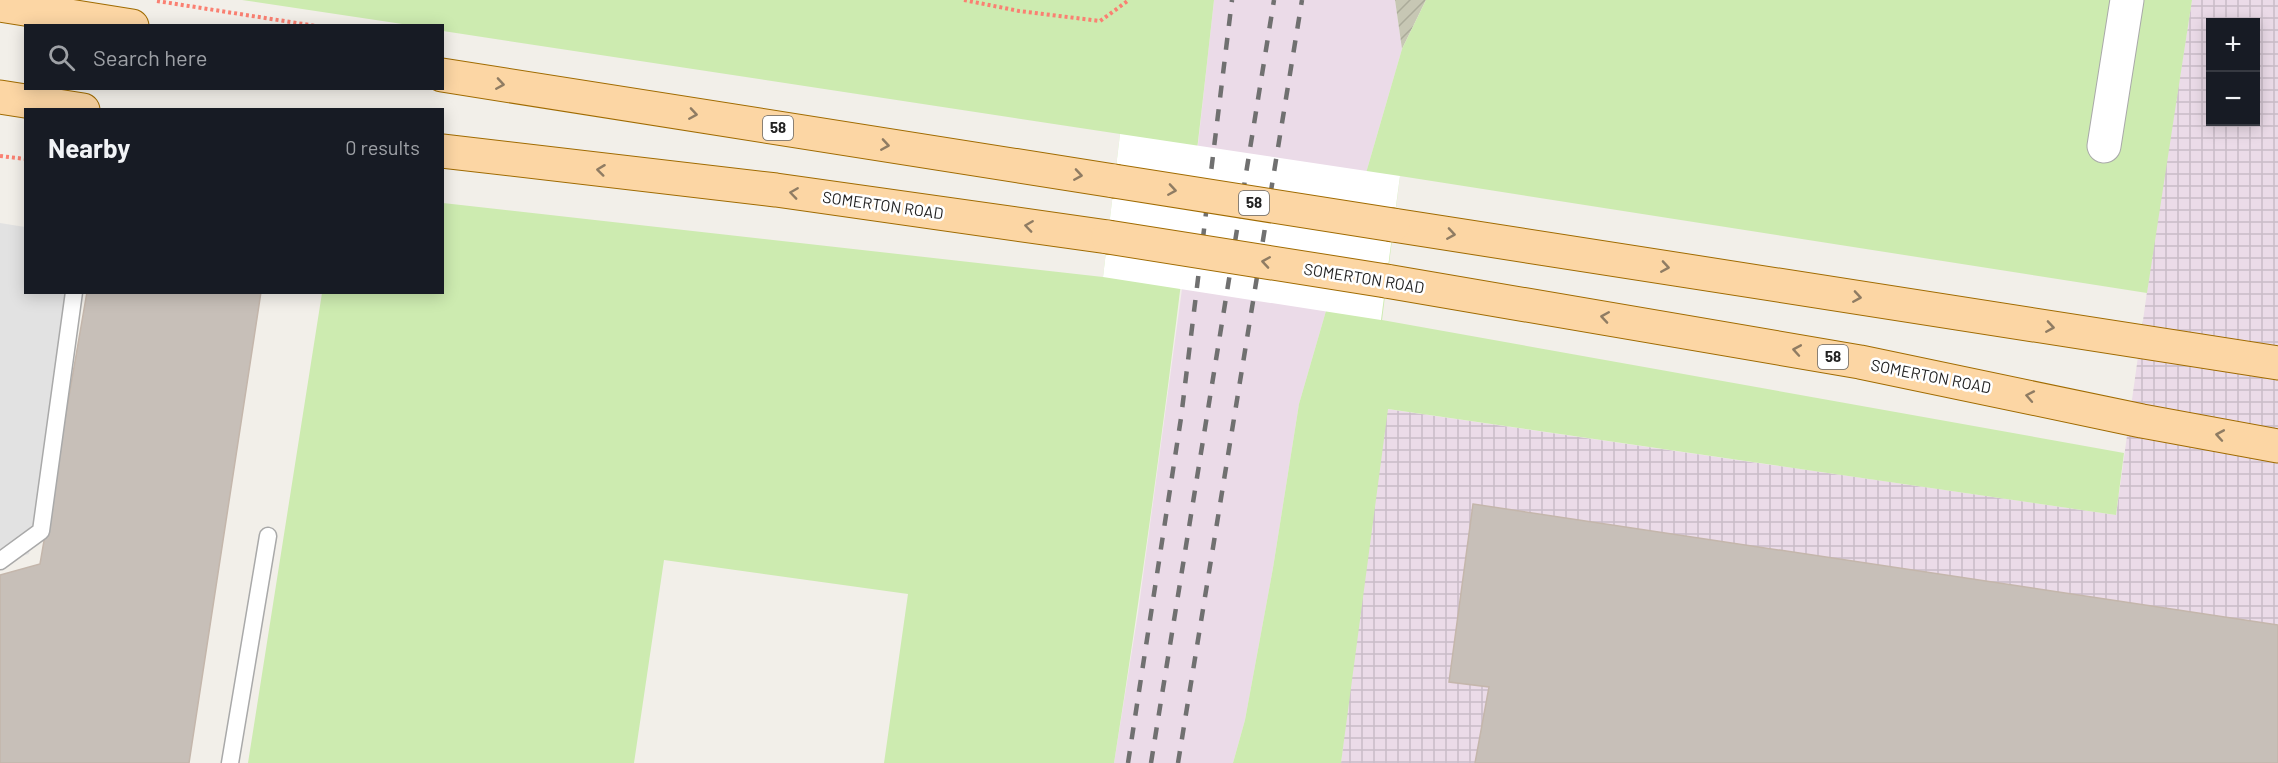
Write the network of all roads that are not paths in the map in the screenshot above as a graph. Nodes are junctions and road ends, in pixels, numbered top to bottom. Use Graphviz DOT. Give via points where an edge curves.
graph roads {
  1 [pos="2127,0"];
  2 [pos="0,5"];
  3 [pos="119,24"];
  4 [pos="444,75"];
  5 [pos="0,97"];
  6 [pos="70,108"];
  7 [pos="2104,146"];
  8 [pos="444,152"];
  9 [pos="74,294"];
  10 [pos="2278,363"];
  11 [pos="2278,446"];
  12 [pos="267,536"];
  13 [pos="0,561"];
  14 [pos="231,763"];
  1 -- 7 [label="street"];
  2 -- 3 [label="main road"];
  4 -- 10 [label="main road, 58, one-way, bridge"];
  5 -- 6 [label="main road"];
  11 -- 8 [label="main road, SOMERTON ROAD / 58, one-way, bridge" via="1860,362 1386,281 776,190"];
  9 -- 13 [label="lane" via="40,531"];
  12 -- 14 [label="lane"];
}
